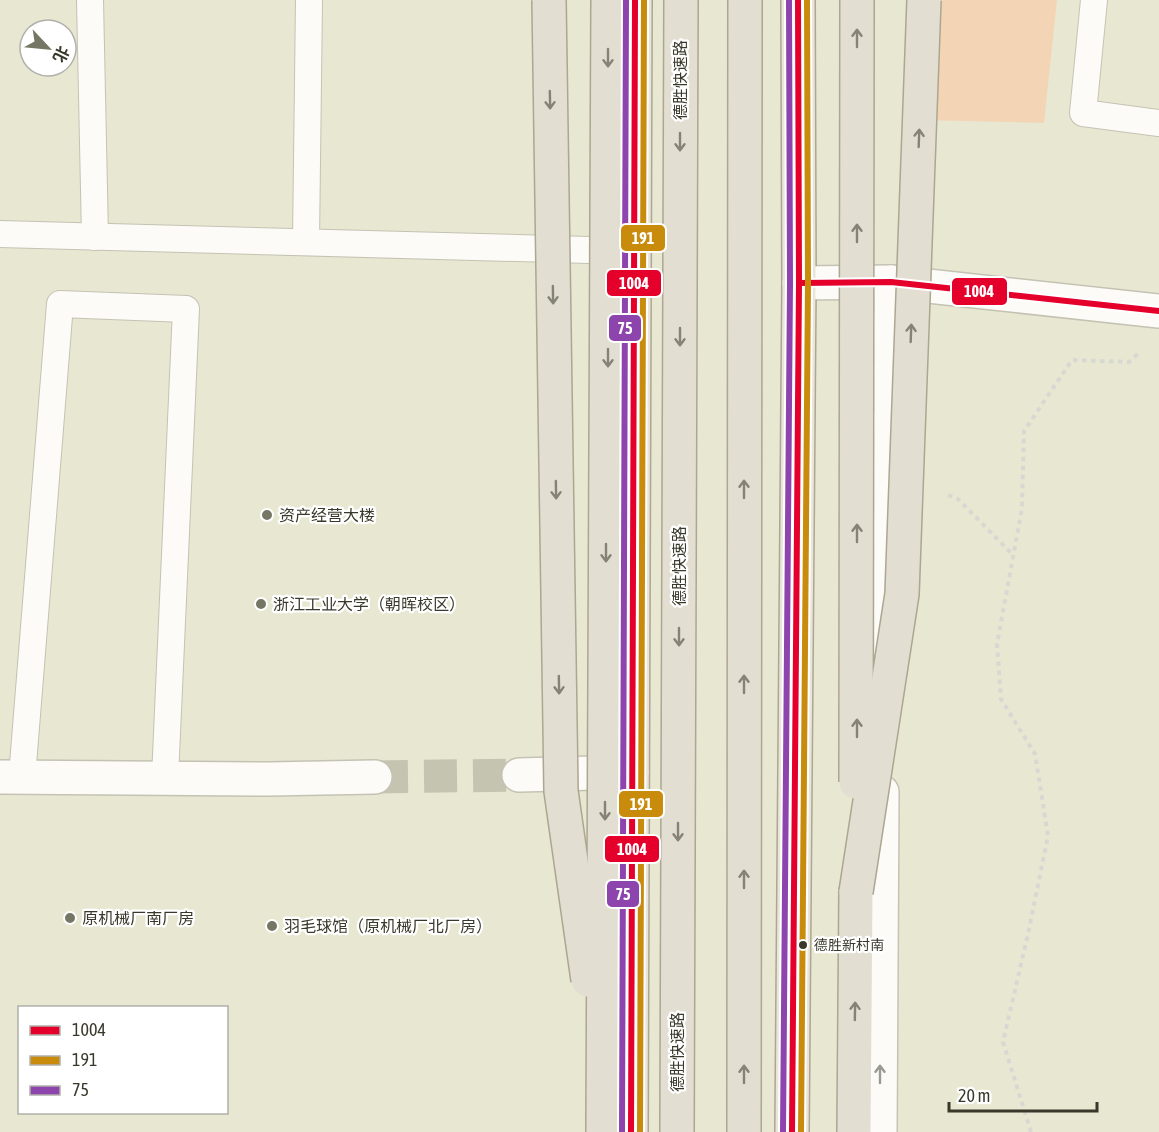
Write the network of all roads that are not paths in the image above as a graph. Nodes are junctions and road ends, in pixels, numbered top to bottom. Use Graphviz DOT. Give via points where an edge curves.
graph roads {
  1 [pos="90,0"];
  2 [pos="309,0"];
  3 [pos="549,0"];
  4 [pos="608,0"];
  5 [pos="635,0"];
  6 [pos="681,0"];
  7 [pos="745,0"];
  8 [pos="798,0"];
  9 [pos="857,0"];
  10 [pos="924,0"];
  11 [pos="1094,0"];
  12 [pos="1159,123"];
  13 [pos="0,234"];
  14 [pos="95,237"];
  15 [pos="306,242"];
  16 [pos="635,251"];
  17 [pos="891,282"];
  18 [pos="799,283"];
  19 [pos="1159,310"];
  20 [pos="632,772"];
  21 [pos="519,775"];
  22 [pos="11,777"];
  23 [pos="375,777"];
  24 [pos="165,778"];
  25 [pos="856,892"];
  26 [pos="604,1092"];
  27 [pos="603,1132"];
  28 [pos="631,1132"];
  29 [pos="677,1132"];
  30 [pos="744,1132"];
  31 [pos="792,1132"];
  32 [pos="854,1132"];
  33 [pos="880,1132"];
  1 -- 14 [label="lane"];
  2 -- 15 [label="lane"];
  3 -- 26 [label="highway, one-way, bridge" via="561,791"];
  4 -- 26 [label="highway, one-way, bridge"];
  5 -- 16 [label="main road"];
  6 -- 29 [label="highway, 德胜快速路, one-way"];
  30 -- 7 [label="highway, one-way"];
  8 -- 18 [label="main road"];
  25 -- 9 [label="highway, one-way, bridge"];
  25 -- 10 [label="highway, one-way, bridge" via="902,594"];
  11 -- 12 [label="lane" via="1083,113"];
  13 -- 14 [label="lane"];
  14 -- 15 [label="lane"];
  15 -- 16 [label="lane"];
  16 -- 20 [label="main road"];
  17 -- 18 [label="street"];
  17 -- 19 [label="street"];
  33 -- 17 [label="street, one-way" via="881,799"];
  18 -- 31 [label="main road"];
  20 -- 21 [label="street"];
  20 -- 28 [label="main road"];
  22 -- 24 [label="street"];
  22 -- 24 [label="lane" via="60,304 186,309"];
  23 -- 24 [label="street"];
  32 -- 25 [label="highway, one-way"];
  26 -- 27 [label="highway, bridge"];
}
